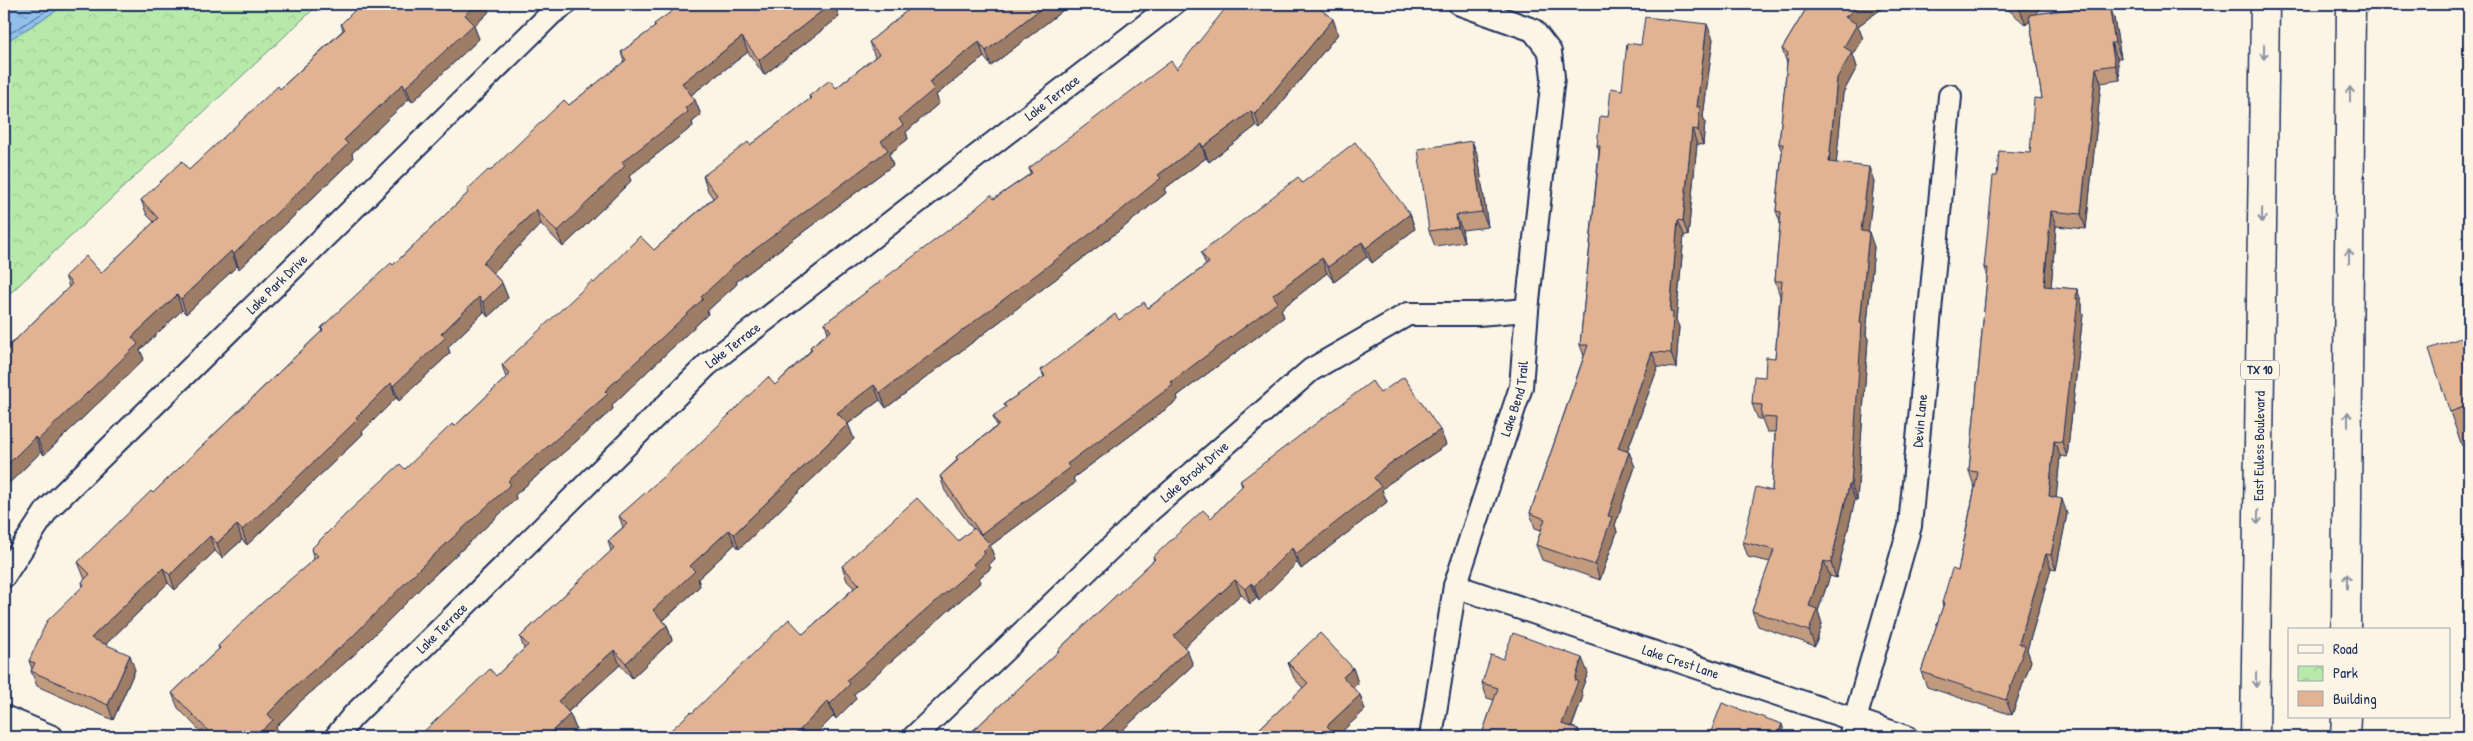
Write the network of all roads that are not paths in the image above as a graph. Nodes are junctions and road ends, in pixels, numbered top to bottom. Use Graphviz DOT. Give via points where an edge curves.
graph roads {
  1 [pos="1173,4"];
  2 [pos="1460,4"];
  3 [pos="2265,4"];
  4 [pos="2351,4"];
  5 [pos="554,7"];
  6 [pos="1950,96"];
  7 [pos="1527,310"];
  8 [pos="4,576"];
  9 [pos="1454,586"];
  10 [pos="2346,628"];
  11 [pos="4,717"];
  12 [pos="2346,718"];
  13 [pos="1853,729"];
  14 [pos="52,737"];
  15 [pos="336,737"];
  16 [pos="914,737"];
  17 [pos="1431,737"];
  18 [pos="1906,737"];
  19 [pos="2255,737"];
  20 [pos="2345,737"];
  1 -- 15 [label="street, Lake Terrace" via="707,365 352,717"];
  2 -- 7 [label="street, Lake Bend Trail" via="1533,30 1550,52 1552,77"];
  3 -- 19 [label="main road, East Euless Boulevard / TX 10, one-way"];
  10 -- 4 [label="main road, one-way"];
  5 -- 8 [label="street, Lake Park Drive" via="47,510"];
  6 -- 13 [label="street, Devin Lane" via="1910,526"];
  7 -- 9 [label="street, Lake Bend Trail" via="1521,387"];
  7 -- 16 [label="street, Lake Brook Drive" via="1408,314 1311,370 1148,512"];
  9 -- 13 [label="street, Lake Crest Lane"];
  9 -- 17 [label="street, Lake Bend Trail"];
  11 -- 14 [label="street"];
  12 -- 20 [label="main road"];
  13 -- 18 [label="street, Lake Crest Lane"];
}
